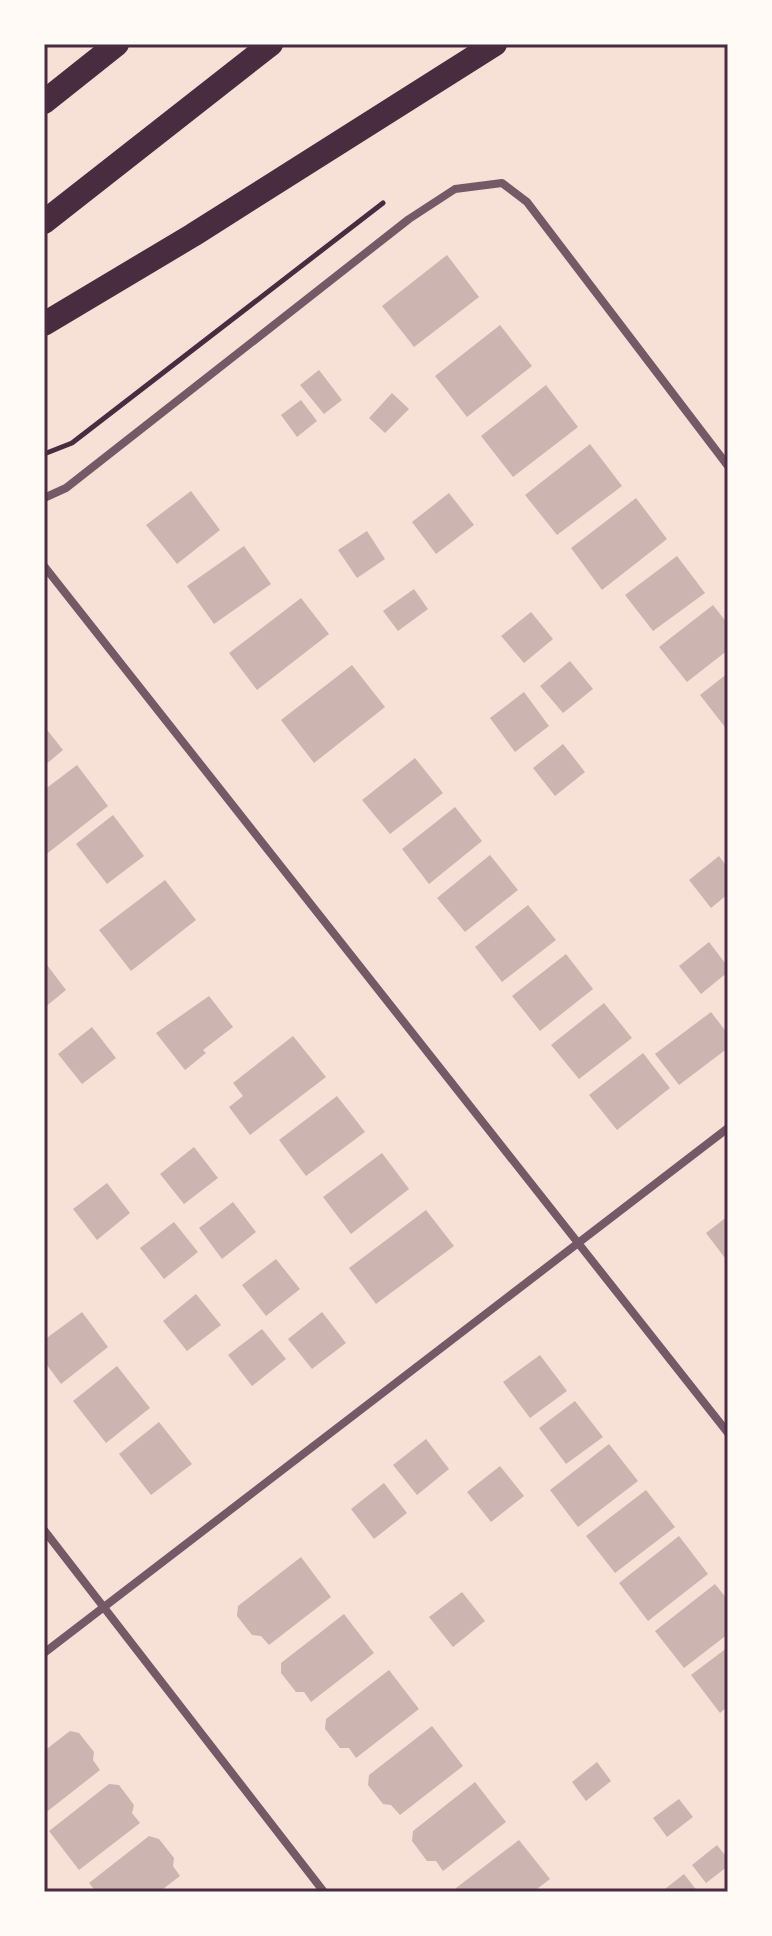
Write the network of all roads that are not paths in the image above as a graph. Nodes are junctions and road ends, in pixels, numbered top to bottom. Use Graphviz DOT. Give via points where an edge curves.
graph roads {
  1 [pos="117,44"];
  2 [pos="271,44"];
  3 [pos="495,44"];
  4 [pos="44,102"];
  5 [pos="44,222"];
  6 [pos="44,324"];
  7 [pos="728,466"];
  8 [pos="44,498"];
  9 [pos="44,566"];
  10 [pos="728,1128"];
  11 [pos="580,1242"];
  12 [pos="728,1433"];
  13 [pos="44,1530"];
  14 [pos="103,1607"];
  15 [pos="44,1653"];
  16 [pos="324,1892"];
  1 -- 4 [label="highway"];
  2 -- 5 [label="highway"];
  3 -- 6 [label="highway"];
  7 -- 8 [label="street" via="527,202 502,183 455,189 409,219 66,488"];
  9 -- 11 [label="street"];
  10 -- 11 [label="street"];
  11 -- 12 [label="street"];
  11 -- 14 [label="street"];
  13 -- 14 [label="street"];
  14 -- 15 [label="street"];
  14 -- 16 [label="street"];
}
